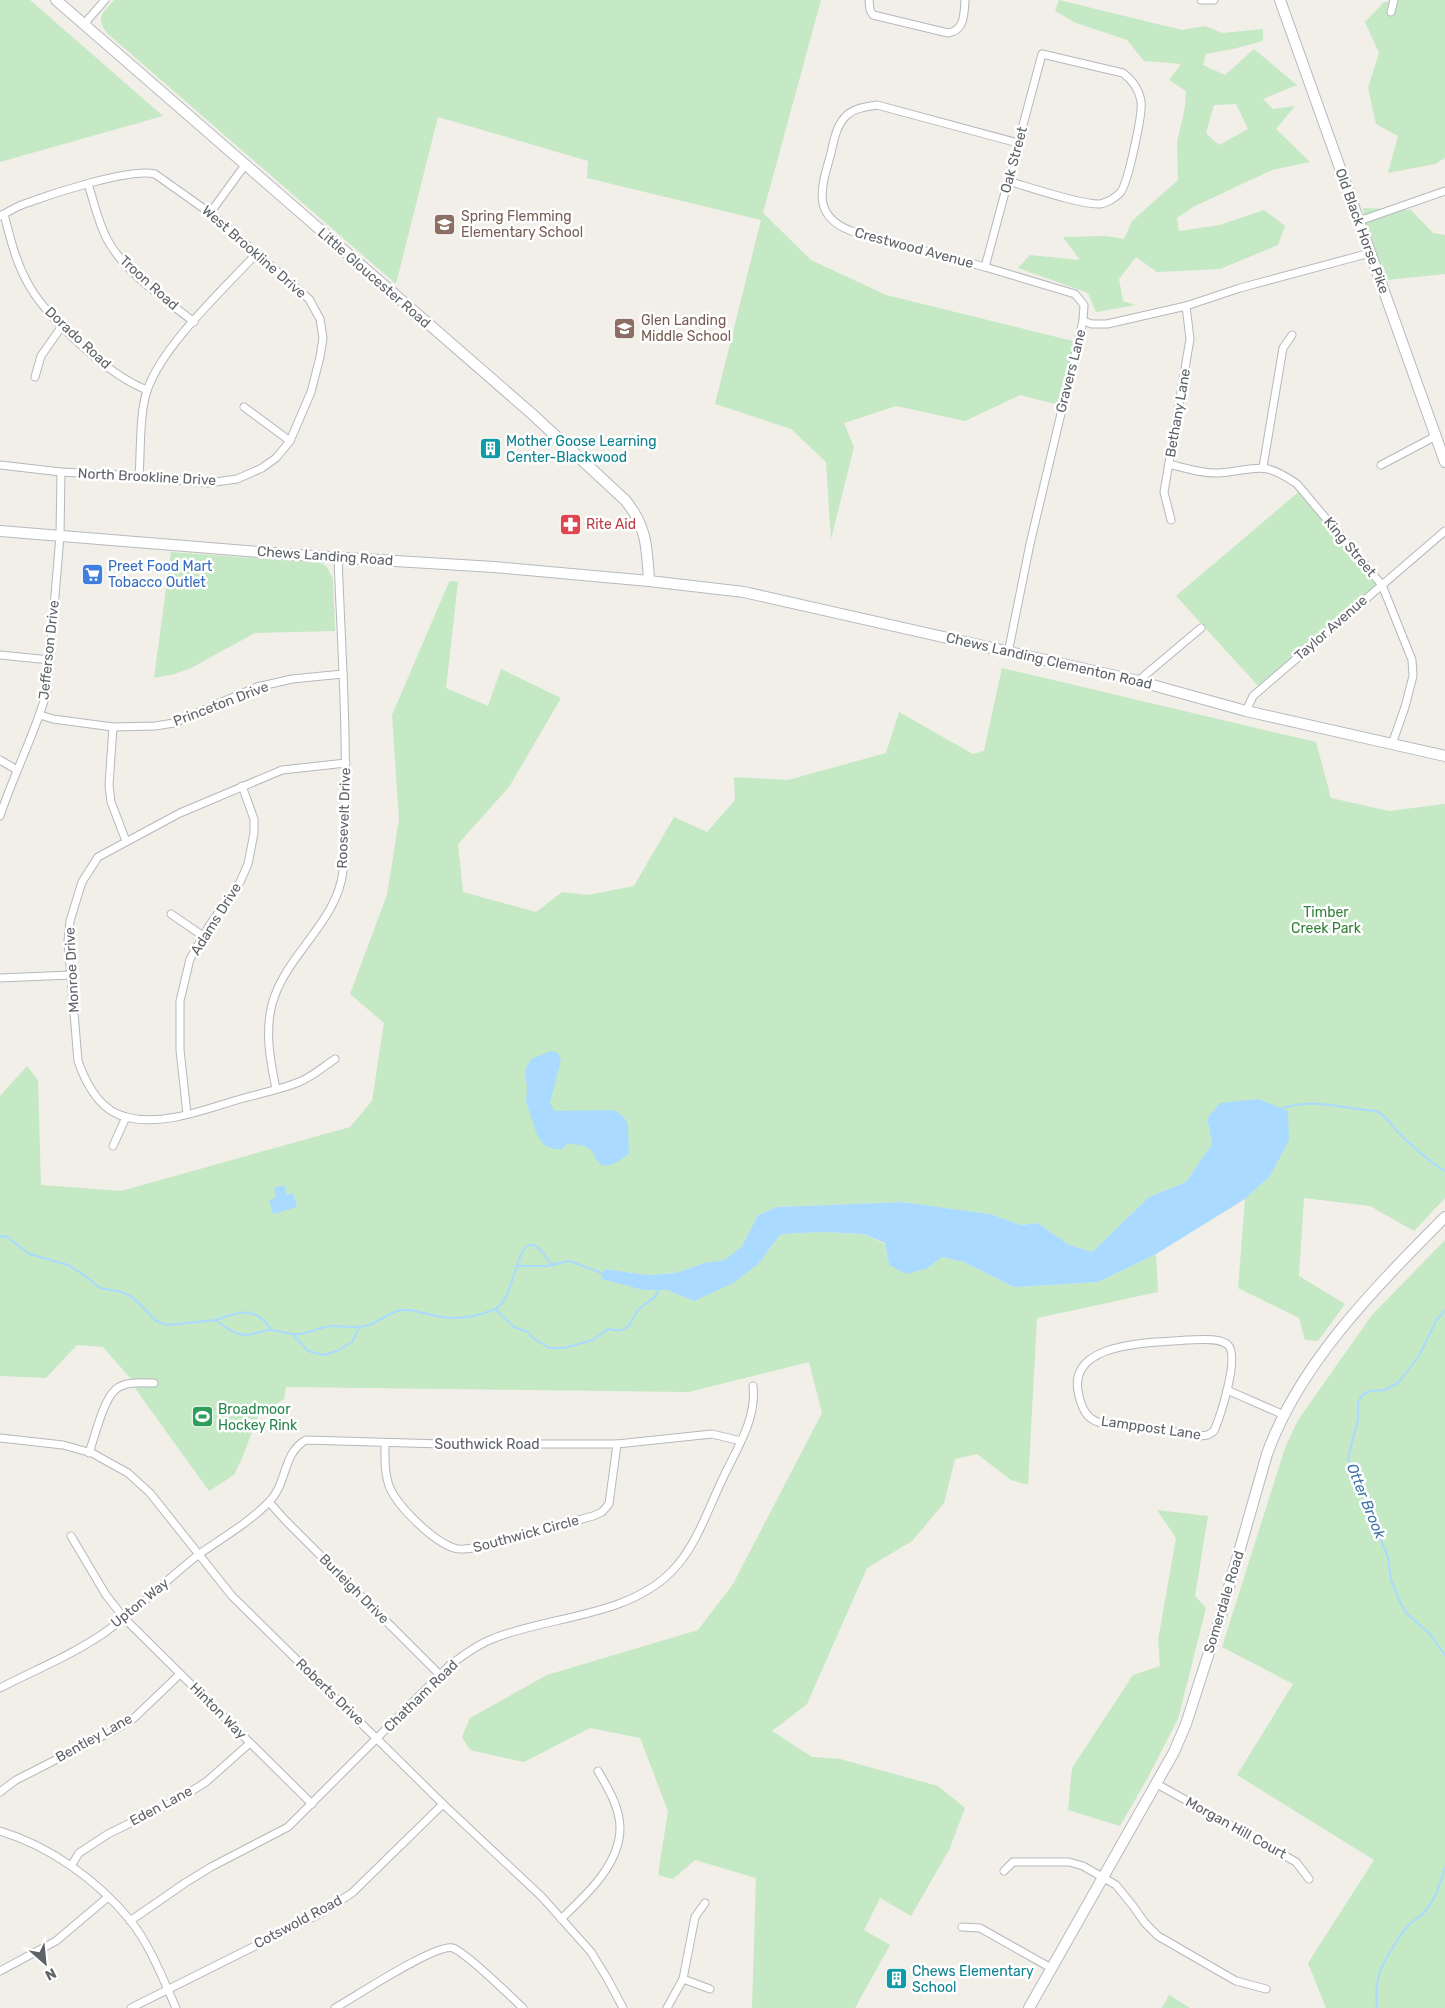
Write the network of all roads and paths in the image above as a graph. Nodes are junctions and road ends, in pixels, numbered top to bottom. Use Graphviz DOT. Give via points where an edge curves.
graph roads {
  1 [pos="56,0"];
  2 [pos="106,0"];
  3 [pos="869,0"];
  4 [pos="965,0"];
  5 [pos="1201,0"];
  6 [pos="1214,0"];
  7 [pos="1280,0"];
  8 [pos="1394,0"];
  9 [pos="1391,12"];
  10 [pos="84,24"];
  11 [pos="1018,143"];
  12 [pos="245,165"];
  13 [pos="1008,181"];
  14 [pos="88,184"];
  15 [pos="1445,191"];
  16 [pos="210,213"];
  17 [pos="2,215"];
  18 [pos="1359,222"];
  19 [pos="1370,253"];
  20 [pos="256,254"];
  21 [pos="985,267"];
  22 [pos="1186,306"];
  23 [pos="1083,321"];
  24 [pos="194,322"];
  25 [pos="62,326"];
  26 [pos="1292,335"];
  27 [pos="317,367"];
  28 [pos="34,377"];
  29 [pos="147,390"];
  30 [pos="244,408"];
  31 [pos="1436,436"];
  32 [pos="290,441"];
  33 [pos="1445,462"];
  34 [pos="1169,464"];
  35 [pos="0,465"];
  36 [pos="1381,465"];
  37 [pos="1263,467"];
  38 [pos="61,472"];
  39 [pos="139,476"];
  40 [pos="1171,520"];
  41 [pos="0,531"];
  42 [pos="1445,531"];
  43 [pos="60,536"];
  44 [pos="338,557"];
  45 [pos="649,581"];
  46 [pos="1382,585"];
  47 [pos="1201,628"];
  48 [pos="1008,653"];
  49 [pos="0,655"];
  50 [pos="50,660"];
  51 [pos="342,674"];
  52 [pos="1138,681"];
  53 [pos="1246,711"];
  54 [pos="40,716"];
  55 [pos="113,727"];
  56 [pos="1392,744"];
  57 [pos="1445,756"];
  58 [pos="0,760"];
  59 [pos="346,764"];
  60 [pos="17,770"];
  61 [pos="242,786"];
  62 [pos="0,816"];
  63 [pos="126,841"];
  64 [pos="171,914"];
  65 [pos="204,936"];
  66 [pos="71,975"];
  67 [pos="0,978"];
  68 [pos="335,1060"];
  69 [pos="276,1089"];
  70 [pos="187,1114"];
  71 [pos="126,1117"];
  72 [pos="113,1146"];
  73 [pos="1445,1217"];
  74 [pos="154,1383"];
  75 [pos="752,1386"];
  76 [pos="1227,1390"];
  77 [pos="1284,1415"];
  78 [pos="0,1438"];
  79 [pos="741,1440"];
  80 [pos="385,1443"];
  81 [pos="617,1444"];
  82 [pos="89,1453"];
  83 [pos="269,1502"];
  84 [pos="71,1536"];
  85 [pos="198,1556"];
  86 [pos="124,1618"];
  87 [pos="180,1674"];
  88 [pos="440,1675"];
  89 [pos="0,1688"];
  90 [pos="377,1738"];
  91 [pos="250,1743"];
  92 [pos="598,1771"];
  93 [pos="1157,1784"];
  94 [pos="0,1792"];
  95 [pos="312,1804"];
  96 [pos="443,1804"];
  97 [pos="0,1831"];
  98 [pos="71,1866"];
  99 [pos="1004,1871"];
  100 [pos="1103,1877"];
  101 [pos="1309,1879"];
  102 [pos="108,1897"];
  103 [pos="704,1902"];
  104 [pos="561,1919"];
  105 [pos="130,1921"];
  106 [pos="962,1926"];
  107 [pos="1051,1968"];
  108 [pos="0,1971"];
  109 [pos="683,1979"];
  110 [pos="710,1988"];
  111 [pos="1266,1989"];
  112 [pos="168,1990"];
  113 [pos="520,2007"];
  114 [pos="131,2008"];
  115 [pos="176,2008"];
  116 [pos="335,2008"];
  117 [pos="623,2008"];
  118 [pos="667,2008"];
  119 [pos="1029,2008"];
  1 -- 10 [label="main road, Little Gloucester Road"];
  2 -- 10 [label="street"];
  3 -- 4 [label="street" via="873,15 948,33 956,31 964,18"];
  5 -- 6 [label="street"];
  7 -- 18 [label="main road, Old Black Horse Pike"];
  8 -- 9 [label="street"];
  10 -- 12 [label="main road, Little Gloucester Road"];
  11 -- 13 [label="street, Oak Street"];
  11 -- 13 [label="street, Oak Street" via="1042,54 1123,73 1131,79 1141,102 1140,120 1126,181 1113,199 1101,204 1082,202"];
  11 -- 21 [label="street, Crestwood Avenue" via="877,105 857,108 838,128 821,189 822,203 838,226"];
  12 -- 16 [label="street"];
  12 -- 45 [label="main road, Little Gloucester Road" via="531,413 625,500 642,526"];
  13 -- 21 [label="street, Oak Street"];
  14 -- 16 [label="street, West Brookline Drive" via="145,172 155,174"];
  14 -- 17 [label="street, West Brookline Drive"];
  14 -- 24 [label="street, Troon Road" via="105,233 117,255"];
  15 -- 18 [label="street"];
  16 -- 20 [label="street, West Brookline Drive"];
  17 -- 25 [label="street, Dorado Road" via="26,281"];
  18 -- 19 [label="main road, Old Black Horse Pike"];
  19 -- 22 [label="street, Gravers Lane"];
  19 -- 31 [label="main road, Old Black Horse Pike"];
  20 -- 24 [label="street"];
  20 -- 27 [label="street, West Brookline Drive" via="309,299 320,319 323,338"];
  21 -- 23 [label="street, Crestwood Avenue" via="1075,294 1084,305"];
  22 -- 23 [label="street, Gravers Lane" via="1107,324"];
  22 -- 34 [label="street, Bethany Lane" via="1190,339"];
  23 -- 48 [label="street, Gravers Lane" via="1030,544"];
  24 -- 29 [label="street" via="169,351"];
  25 -- 28 [label="street" via="41,356"];
  25 -- 29 [label="street, Dorado Road" via="119,376"];
  26 -- 37 [label="street" via="1282,348"];
  27 -- 32 [label="street, North Brookline Drive" via="311,392"];
  29 -- 39 [label="street"];
  30 -- 32 [label="street"];
  31 -- 33 [label="main road, Old Black Horse Pike"];
  31 -- 36 [label="street"];
  32 -- 39 [label="street, North Brookline Drive" via="276,458 237,480 208,483"];
  34 -- 37 [label="street, King Street" via="1218,473"];
  34 -- 40 [label="street, Bethany Lane" via="1164,492"];
  35 -- 38 [label="street, North Brookline Drive"];
  37 -- 46 [label="street, King Street" via="1280,472 1297,484"];
  38 -- 39 [label="street, North Brookline Drive"];
  38 -- 43 [label="street, Jefferson Drive"];
  41 -- 43 [label="main road, Chews Landing Road"];
  42 -- 46 [label="street, Taylor Avenue"];
  43 -- 44 [label="main road, Chews Landing Road"];
  43 -- 50 [label="street, Jefferson Drive"];
  44 -- 45 [label="main road, Chews Landing Road"];
  44 -- 51 [label="street, Roosevelt Drive"];
  45 -- 48 [label="main road, Chews Landing Clementon Road" via="744,592"];
  46 -- 53 [label="street, Taylor Avenue" via="1254,696"];
  46 -- 56 [label="street, King Street" via="1412,660 1413,676"];
  47 -- 52 [label="street"];
  48 -- 52 [label="main road, Chews Landing Clementon Road"];
  49 -- 50 [label="street"];
  50 -- 54 [label="street, Jefferson Drive"];
  51 -- 55 [label="street, Princeton Drive" via="292,679 257,687 174,723"];
  51 -- 59 [label="street, Roosevelt Drive"];
  52 -- 53 [label="main road, Chews Landing Clementon Road"];
  53 -- 56 [label="main road, Chews Landing Clementon Road"];
  54 -- 55 [label="street, Princeton Drive"];
  54 -- 60 [label="street, Jefferson Drive"];
  55 -- 63 [label="street" via="109,785 111,802"];
  56 -- 57 [label="main road, Chews Landing Clementon Road"];
  58 -- 60 [label="street"];
  59 -- 61 [label="street, Monroe Drive" via="282,770"];
  59 -- 69 [label="street, Roosevelt Drive" via="343,872 336,899 320,927 295,959 277,991 270,1013 268,1048"];
  60 -- 62 [label="street, Jefferson Drive"];
  61 -- 63 [label="street, Monroe Drive"];
  61 -- 65 [label="street, Adams Drive" via="254,819 248,864 240,882"];
  63 -- 66 [label="street, Monroe Drive" via="98,857 82,882 70,921"];
  64 -- 65 [label="street"];
  65 -- 70 [label="street, Adams Drive" via="190,959 180,1001 180,1050"];
  66 -- 67 [label="street"];
  66 -- 71 [label="street, Monroe Drive" via="78,1061 83,1076 98,1100"];
  68 -- 69 [label="street, Monroe Drive" via="300,1081"];
  69 -- 70 [label="street, Monroe Drive"];
  70 -- 71 [label="street, Monroe Drive" via="154,1120"];
  71 -- 72 [label="street"];
  73 -- 77 [label="main road, Somerdale Road" via="1344,1325"];
  74 -- 82 [label="street" via="127,1384 116,1389 108,1400"];
  75 -- 79 [label="street, Chatham Road" via="753,1408"];
  76 -- 76 [label="street, Lamppost Lane" via="1214,1431 1200,1436 1098,1422 1088,1417 1082,1408 1077,1390 1083,1364 1101,1352 1135,1344 1186,1340 1227,1344 1232,1354"];
  76 -- 77 [label="street"];
  77 -- 93 [label="main road, Somerdale Road" via="1267,1454 1186,1724"];
  78 -- 82 [label="street, Roberts Drive" via="63,1445"];
  79 -- 81 [label="street, Southwick Road" via="712,1434"];
  79 -- 88 [label="street, Chatham Road" via="696,1535 663,1579 635,1597 492,1639 475,1647"];
  80 -- 81 [label="street, Southwick Road"];
  80 -- 81 [label="street, Southwick Circle" via="386,1473 395,1498 430,1534 452,1548 463,1550 602,1512 609,1504"];
  80 -- 83 [label="street, Southwick Road" via="306,1440 292,1452 281,1487"];
  82 -- 85 [label="street, Roberts Drive" via="128,1473 150,1493"];
  83 -- 85 [label="street, Upton Way" via="239,1528"];
  83 -- 88 [label="street, Burleigh Drive"];
  84 -- 86 [label="street, Hinton Way" via="106,1595"];
  85 -- 86 [label="street, Upton Way"];
  85 -- 90 [label="street, Roberts Drive" via="270,1635"];
  86 -- 87 [label="street, Hinton Way"];
  86 -- 89 [label="street, Upton Way" via="83,1646"];
  87 -- 91 [label="street, Hinton Way"];
  87 -- 94 [label="street, Bentley Lane" via="134,1718 16,1780"];
  88 -- 90 [label="street, Chatham Road"];
  90 -- 95 [label="street, Chatham Road"];
  90 -- 96 [label="street, Roberts Drive"];
  91 -- 95 [label="street, Hinton Way"];
  91 -- 98 [label="street, Eden Lane" via="206,1782 108,1834 79,1853"];
  92 -- 104 [label="street" via="616,1808 620,1828 615,1850 605,1872"];
  93 -- 100 [label="main road, Somerdale Road"];
  93 -- 101 [label="street, Morgan Hill Court" via="1296,1862"];
  95 -- 105 [label="street, Chatham Road" via="288,1827 184,1883"];
  96 -- 104 [label="street, Roberts Drive"];
  96 -- 112 [label="street, Cotswold Road" via="352,1893 321,1913"];
  97 -- 98 [label="street" via="44,1849"];
  98 -- 102 [label="street"];
  99 -- 100 [label="street" via="1013,1862 1070,1862"];
  100 -- 107 [label="main road, Somerdale Road"];
  100 -- 111 [label="street" via="1116,1885 1158,1936 1236,1981"];
  102 -- 105 [label="street"];
  102 -- 108 [label="street" via="56,1941"];
  103 -- 109 [label="street" via="695,1917"];
  104 -- 117 [label="street, Roberts Drive" via="591,1952"];
  105 -- 112 [label="street"];
  106 -- 107 [label="street" via="980,1928"];
  107 -- 119 [label="main road, Somerdale Road"];
  109 -- 110 [label="street"];
  109 -- 118 [label="street"];
  112 -- 114 [label="street, Cotswold Road"];
  112 -- 115 [label="street"];
  113 -- 116 [label="street" via="467,1957 447,1947 421,1957"];
}
